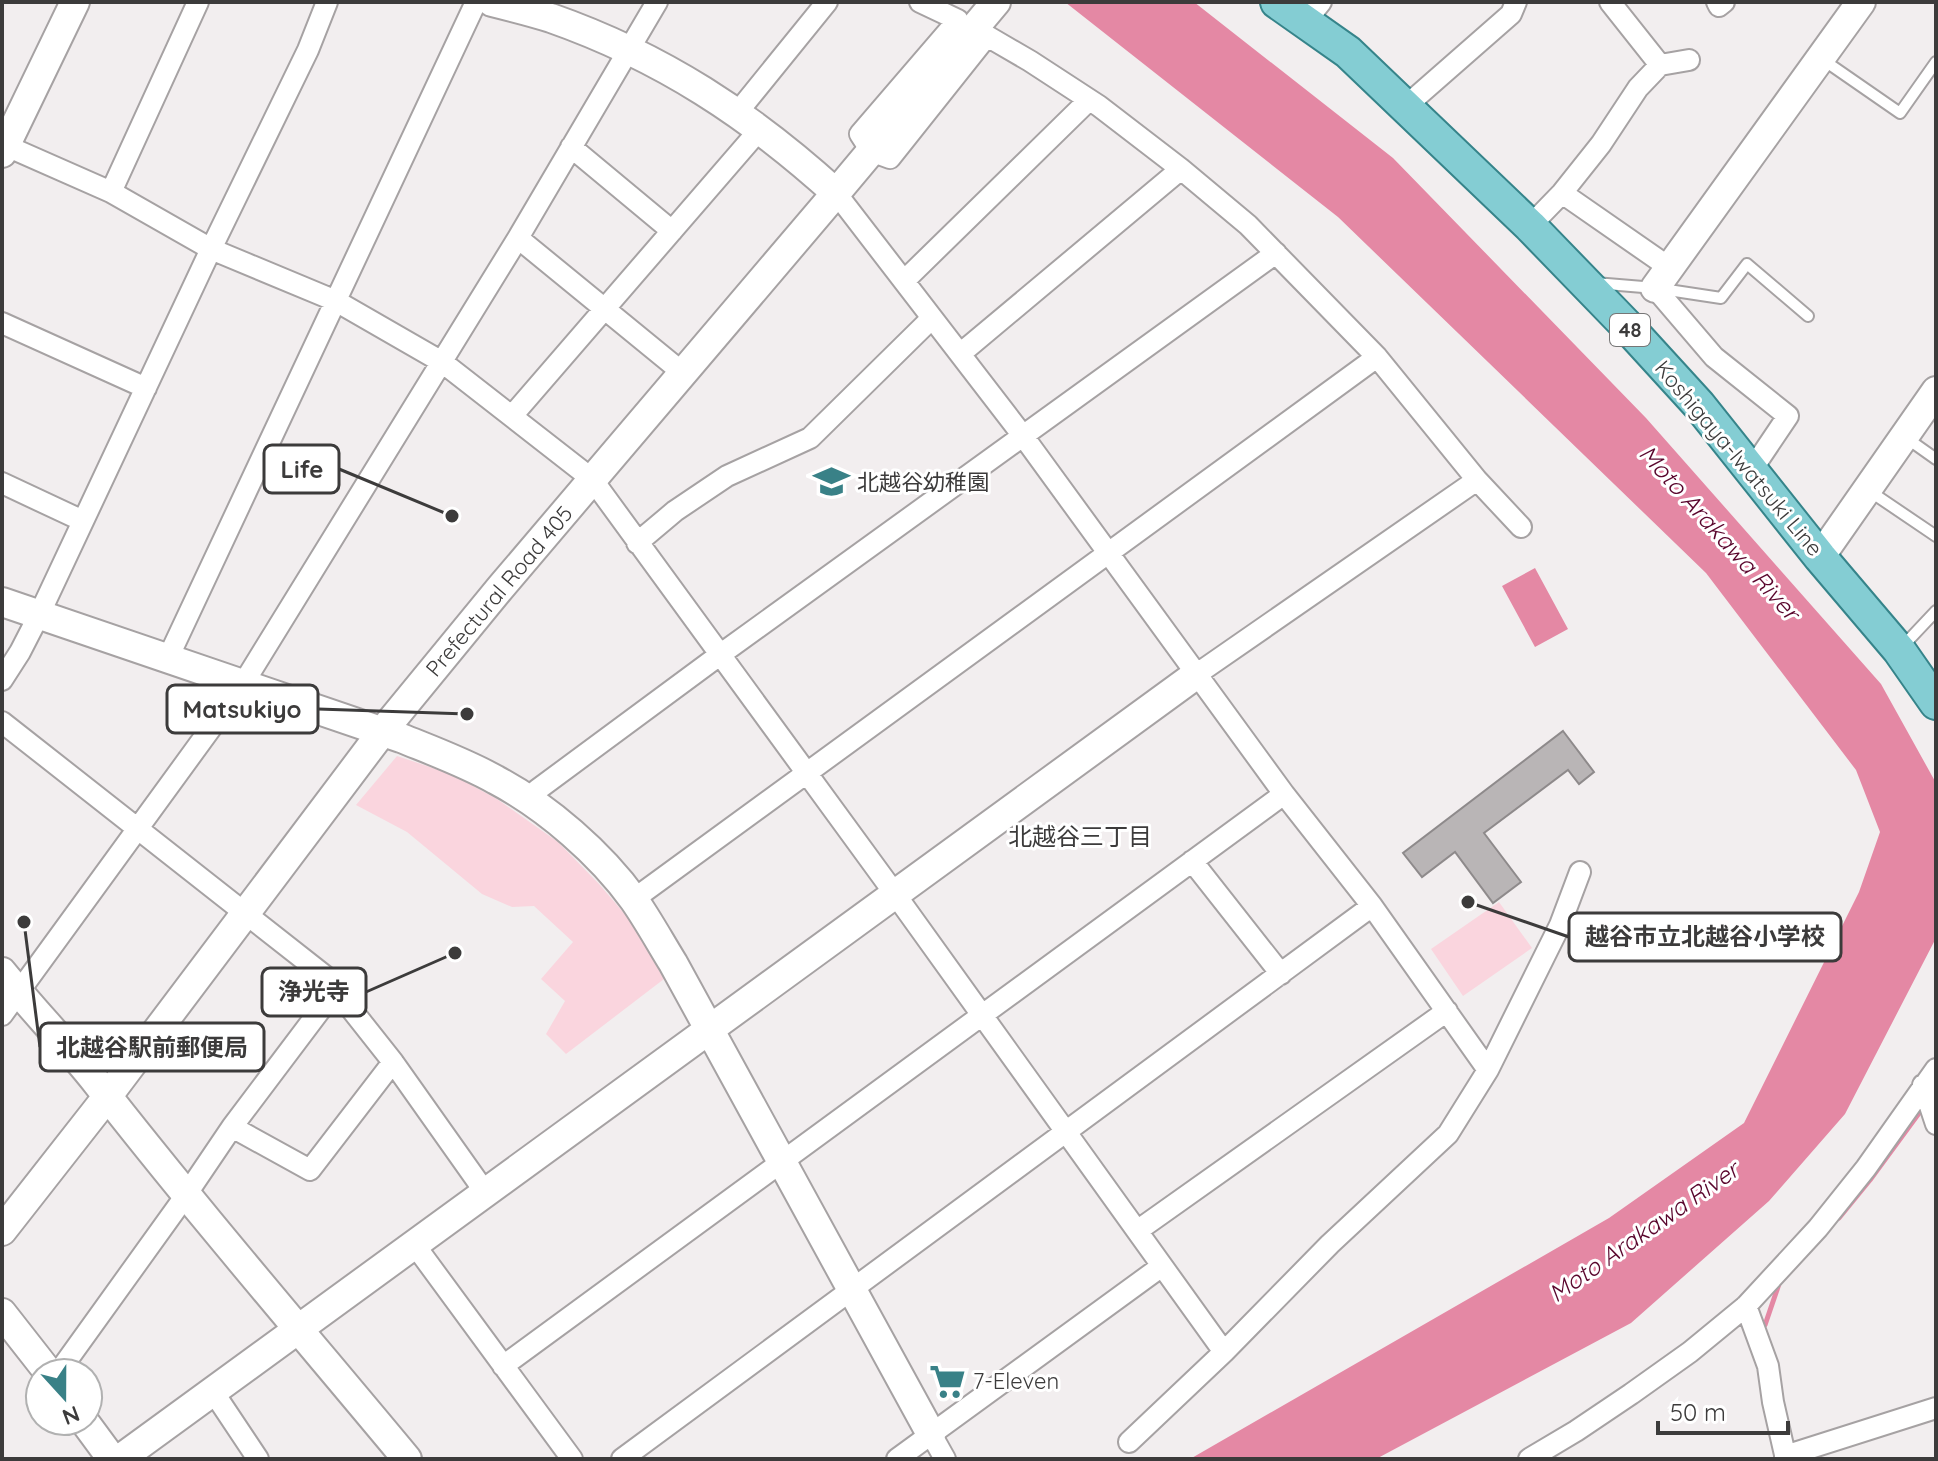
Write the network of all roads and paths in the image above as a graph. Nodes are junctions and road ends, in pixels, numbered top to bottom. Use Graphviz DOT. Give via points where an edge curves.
graph roads {
  1 [pos="75,2"];
  2 [pos="198,2"];
  3 [pos="327,2"];
  4 [pos="476,2"];
  5 [pos="492,2"];
  6 [pos="657,2"];
  7 [pos="827,2"];
  8 [pos="920,2"];
  9 [pos="1277,2"];
  10 [pos="1516,2"];
  11 [pos="1610,2"];
  12 [pos="1717,2"];
  13 [pos="1724,2"];
  14 [pos="1861,2"];
  15 [pos="990,9"];
  16 [pos="1313,12"];
  17 [pos="628,50"];
  18 [pos="1820,58"];
  19 [pos="1689,60"];
  20 [pos="1936,62"];
  21 [pos="1660,65"];
  22 [pos="1089,100"];
  23 [pos="1406,106"];
  24 [pos="748,121"];
  25 [pos="571,147"];
  26 [pos="3,148"];
  27 [pos="871,151"];
  28 [pos="1181,169"];
  29 [pos="111,192"];
  30 [pos="836,193"];
  31 [pos="1562,193"];
  32 [pos="1530,226"];
  33 [pos="672,231"];
  34 [pos="518,238"];
  35 [pos="211,249"];
  36 [pos="1276,253"];
  37 [pos="1662,278"];
  38 [pos="904,281"];
  39 [pos="1585,282"];
  40 [pos="336,301"];
  41 [pos="605,309"];
  42 [pos="1808,316"];
  43 [pos="932,318"];
  44 [pos="2,323"];
  45 [pos="960,354"];
  46 [pos="1377,357"];
  47 [pos="442,362"];
  48 [pos="683,373"];
  49 [pos="146,388"];
  50 [pos="1936,391"];
  51 [pos="512,416"];
  52 [pos="1023,436"];
  53 [pos="1904,437"];
  54 [pos="1936,459"];
  55 [pos="1751,471"];
  56 [pos="592,479"];
  57 [pos="1477,480"];
  58 [pos="2,483"];
  59 [pos="1867,489"];
  60 [pos="83,521"];
  61 [pos="1521,527"];
  62 [pos="1936,536"];
  63 [pos="637,543"];
  64 [pos="1109,553"];
  65 [pos="1820,557"];
  66 [pos="2,602"];
  67 [pos="1936,611"];
  68 [pos="39,615"];
  69 [pos="1899,650"];
  70 [pos="721,654"];
  71 [pos="168,658"];
  72 [pos="1197,674"];
  73 [pos="2,680"];
  74 [pos="243,684"];
  75 [pos="1936,703"];
  76 [pos="2,722"];
  77 [pos="382,732"];
  78 [pos="806,773"];
  79 [pos="1284,794"];
  80 [pos="528,800"];
  81 [pos="138,829"];
  82 [pos="1192,861"];
  83 [pos="1580,872"];
  84 [pos="895,894"];
  85 [pos="634,899"];
  86 [pos="1372,906"];
  87 [pos="245,914"];
  88 [pos="1281,974"];
  89 [pos="10,982"];
  90 [pos="336,989"];
  91 [pos="1447,1011"];
  92 [pos="2,1015"];
  93 [pos="982,1015"];
  94 [pos="708,1029"];
  95 [pos="393,1062"];
  96 [pos="1488,1070"];
  97 [pos="1930,1077"];
  98 [pos="107,1097"];
  99 [pos="1936,1124"];
  100 [pos="232,1127"];
  101 [pos="1066,1133"];
  102 [pos="781,1162"];
  103 [pos="485,1192"];
  104 [pos="186,1195"];
  105 [pos="2,1231"];
  106 [pos="1137,1231"];
  107 [pos="414,1244"];
  108 [pos="1162,1266"];
  109 [pos="852,1291"];
  110 [pos="1746,1306"];
  111 [pos="2,1313"];
  112 [pos="298,1328"];
  113 [pos="1224,1352"];
  114 [pos="36,1357"];
  115 [pos="70,1357"];
  116 [pos="503,1366"];
  117 [pos="212,1390"];
  118 [pos="1936,1408"];
  119 [pos="931,1434"];
  120 [pos="96,1437"];
  121 [pos="1129,1442"];
  122 [pos="1786,1458"];
  123 [pos="112,1459"];
  124 [pos="120,1459"];
  125 [pos="258,1459"];
  126 [pos="407,1459"];
  127 [pos="572,1459"];
  128 [pos="622,1459"];
  129 [pos="897,1459"];
  130 [pos="945,1459"];
  131 [pos="1529,1459"];
  1 -- 26 [label="street"];
  2 -- 29 [label="street"];
  3 -- 35 [label="street"];
  4 -- 40 [label="street"];
  5 -- 17 [label="street" via="550,18"];
  6 -- 17 [label="street"];
  7 -- 24 [label="street"];
  8 -- 27 [label="street" via="958,20 860,134"];
  9 -- 16 [label="main road, Koshigaya-Iwatsuki Line / 48"];
  10 -- 23 [label="street" via="1511,14"];
  11 -- 21 [label="street"];
  12 -- 13 [label="street"];
  14 -- 18 [label="street"];
  15 -- 27 [label="street, Prefectural Road 405"];
  16 -- 23 [label="main road, Koshigaya-Iwatsuki Line / 48"];
  17 -- 24 [label="street" via="683,77"];
  17 -- 25 [label="street"];
  18 -- 20 [label="lane" via="1900,113"];
  18 -- 37 [label="street"];
  19 -- 21 [label="street"];
  21 -- 31 [label="street"];
  22 -- 27 [label="street" via="987,36 890,158"];
  22 -- 28 [label="street"];
  22 -- 38 [label="street"];
  23 -- 32 [label="main road, Koshigaya-Iwatsuki Line / 48"];
  24 -- 30 [label="street"];
  24 -- 33 [label="street"];
  25 -- 33 [label="street"];
  25 -- 34 [label="street"];
  26 -- 29 [label="street"];
  27 -- 30 [label="street, Prefectural Road 405"];
  28 -- 36 [label="street"];
  28 -- 45 [label="street"];
  29 -- 35 [label="street"];
  30 -- 38 [label="street"];
  30 -- 48 [label="street, Prefectural Road 405"];
  31 -- 32 [label="street"];
  31 -- 37 [label="street"];
  32 -- 39 [label="main road, Koshigaya-Iwatsuki Line / 48"];
  33 -- 41 [label="street"];
  34 -- 41 [label="street"];
  34 -- 47 [label="street"];
  35 -- 40 [label="street"];
  35 -- 49 [label="street"];
  36 -- 46 [label="street"];
  36 -- 52 [label="street"];
  37 -- 39 [label="lane"];
  37 -- 42 [label="lane" via="1721,298 1747,264"];
  37 -- 55 [label="street" via="1714,357 1788,416"];
  38 -- 43 [label="street"];
  39 -- 55 [label="main road, Koshigaya-Iwatsuki Line / 48" via="1699,405"];
  40 -- 47 [label="street"];
  40 -- 71 [label="street"];
  41 -- 48 [label="street"];
  41 -- 51 [label="street"];
  43 -- 45 [label="street"];
  43 -- 63 [label="street" via="810,438 727,476"];
  44 -- 49 [label="street"];
  45 -- 52 [label="street"];
  46 -- 57 [label="street"];
  46 -- 64 [label="street"];
  47 -- 51 [label="street"];
  47 -- 74 [label="street"];
  48 -- 56 [label="street, Prefectural Road 405"];
  49 -- 60 [label="street"];
  50 -- 53 [label="street"];
  51 -- 56 [label="street"];
  52 -- 64 [label="street"];
  52 -- 70 [label="street"];
  53 -- 54 [label="lane"];
  53 -- 59 [label="street"];
  55 -- 65 [label="main road, Koshigaya-Iwatsuki Line / 48"];
  56 -- 63 [label="street"];
  56 -- 77 [label="street, Prefectural Road 405"];
  57 -- 61 [label="street"];
  57 -- 72 [label="street"];
  58 -- 60 [label="street"];
  59 -- 62 [label="lane"];
  59 -- 65 [label="street"];
  60 -- 68 [label="street"];
  63 -- 70 [label="street"];
  64 -- 72 [label="street"];
  64 -- 78 [label="street"];
  65 -- 69 [label="main road, Koshigaya-Iwatsuki Line / 48"];
  66 -- 68 [label="street"];
  67 -- 69 [label="lane"];
  68 -- 71 [label="street"];
  68 -- 73 [label="street"];
  69 -- 75 [label="main road, Koshigaya-Iwatsuki Line / 48"];
  70 -- 78 [label="street"];
  70 -- 80 [label="street"];
  71 -- 74 [label="street"];
  72 -- 79 [label="street"];
  72 -- 84 [label="street"];
  74 -- 77 [label="street"];
  74 -- 81 [label="street"];
  76 -- 81 [label="street"];
  77 -- 80 [label="street" via="461,762"];
  77 -- 87 [label="street, Prefectural Road 405"];
  78 -- 84 [label="street"];
  78 -- 85 [label="street"];
  79 -- 82 [label="street"];
  79 -- 86 [label="street"];
  80 -- 85 [label="street" via="581,842"];
  81 -- 87 [label="street"];
  81 -- 89 [label="street"];
  82 -- 88 [label="street"];
  82 -- 93 [label="street"];
  83 -- 96 [label="street" via="1560,925"];
  84 -- 93 [label="street"];
  84 -- 94 [label="street"];
  85 -- 94 [label="street"];
  86 -- 88 [label="street"];
  86 -- 91 [label="street"];
  87 -- 90 [label="street"];
  87 -- 98 [label="street, Prefectural Road 405"];
  88 -- 101 [label="street"];
  89 -- 92 [label="street"];
  89 -- 98 [label="street"];
  90 -- 95 [label="street"];
  90 -- 100 [label="street"];
  91 -- 96 [label="street"];
  91 -- 106 [label="street"];
  93 -- 101 [label="street"];
  93 -- 102 [label="street"];
  94 -- 102 [label="street"];
  94 -- 103 [label="street"];
  95 -- 100 [label="street" via="310,1170"];
  95 -- 103 [label="street"];
  96 -- 113 [label="street" via="1448,1134"];
  97 -- 99 [label="street"];
  97 -- 110 [label="street" via="1818,1228"];
  98 -- 104 [label="street"];
  98 -- 105 [label="street, Prefectural Road 405"];
  100 -- 104 [label="street"];
  101 -- 106 [label="street"];
  101 -- 109 [label="street"];
  102 -- 109 [label="street"];
  102 -- 116 [label="street"];
  103 -- 107 [label="street"];
  104 -- 112 [label="street"];
  104 -- 115 [label="street"];
  106 -- 108 [label="street"];
  107 -- 112 [label="street"];
  107 -- 116 [label="street"];
  108 -- 113 [label="street"];
  108 -- 119 [label="street"];
  109 -- 119 [label="street"];
  109 -- 128 [label="street"];
  110 -- 122 [label="street" via="1768,1366"];
  110 -- 131 [label="street" via="1643,1386"];
  111 -- 114 [label="street"];
  112 -- 117 [label="street"];
  112 -- 126 [label="street"];
  113 -- 121 [label="street"];
  116 -- 127 [label="street"];
  117 -- 124 [label="street"];
  117 -- 125 [label="street"];
  118 -- 122 [label="street"];
  119 -- 129 [label="street"];
  119 -- 130 [label="street"];
  120 -- 123 [label="street"];
}
